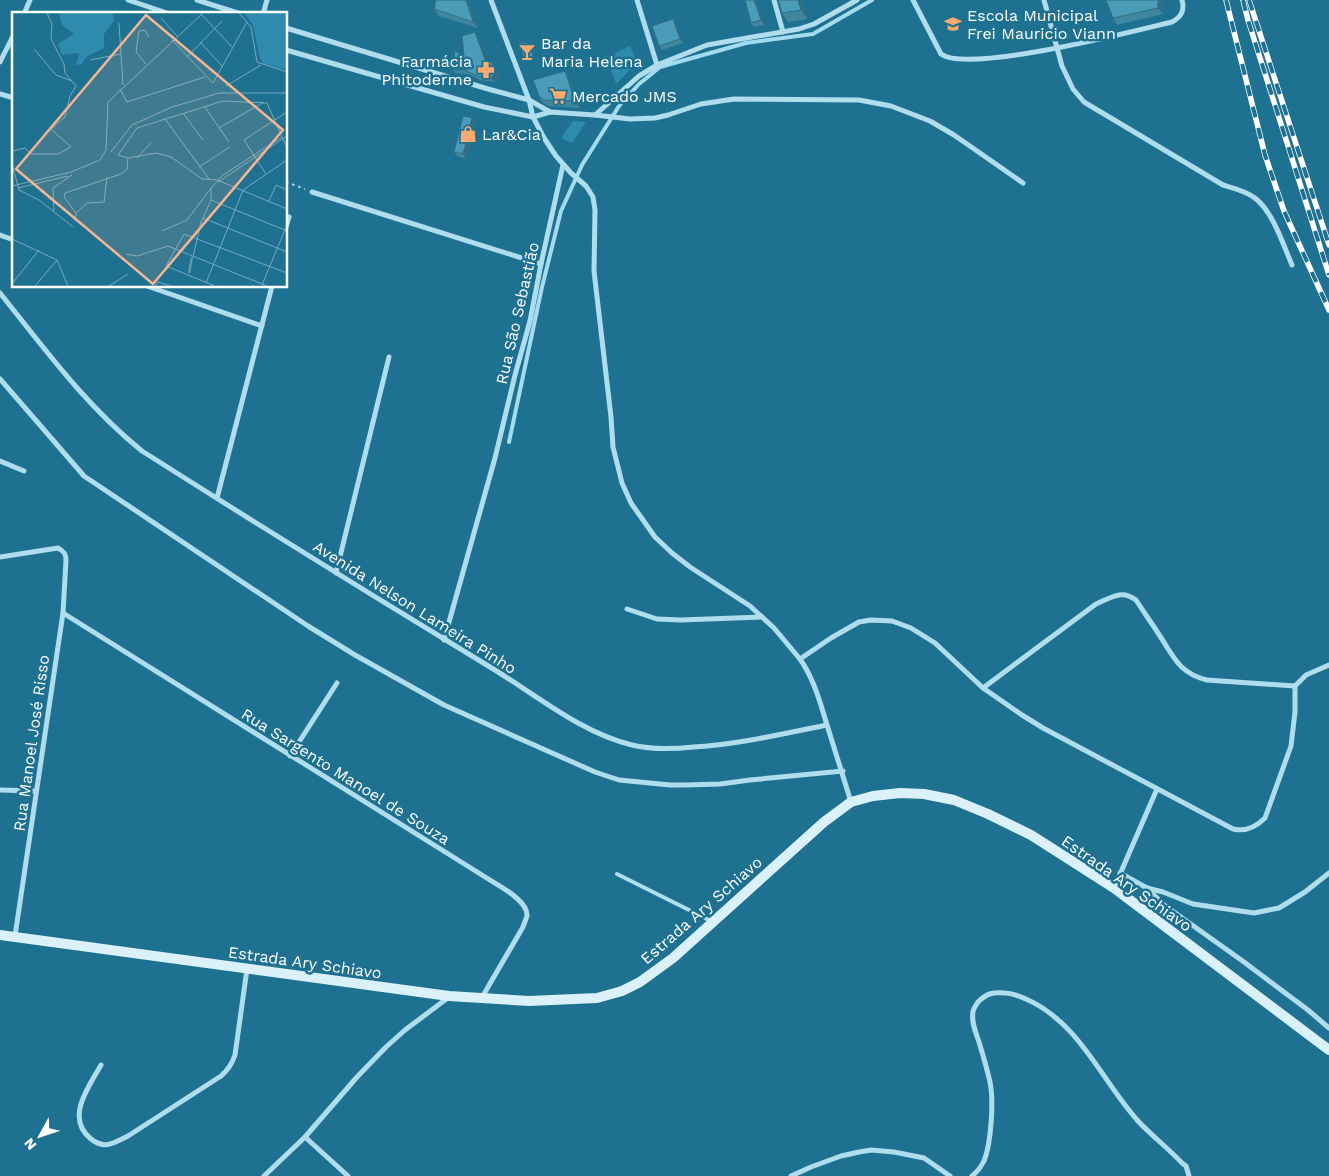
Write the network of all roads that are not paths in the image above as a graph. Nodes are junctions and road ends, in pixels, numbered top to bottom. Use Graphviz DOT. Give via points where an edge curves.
graph roads {
  1 [pos="30,0"];
  2 [pos="128,0"];
  3 [pos="197,0"];
  4 [pos="491,0"];
  5 [pos="638,0"];
  6 [pos="774,0"];
  7 [pos="857,0"];
  8 [pos="913,0"];
  9 [pos="1044,0"];
  10 [pos="1182,0"];
  11 [pos="25,12"];
  12 [pos="164,12"];
  13 [pos="235,12"];
  14 [pos="288,29"];
  15 [pos="783,32"];
  16 [pos="12,38"];
  17 [pos="1057,48"];
  18 [pos="288,51"];
  19 [pos="0,62"];
  20 [pos="657,65"];
  21 [pos="528,100"];
  22 [pos="550,112"];
  23 [pos="595,114"];
  24 [pos="533,117"];
  25 [pos="563,165"];
  26 [pos="1023,183"];
  27 [pos="312,192"];
  28 [pos="289,218"];
  29 [pos="288,221"];
  30 [pos="0,235"];
  31 [pos="12,239"];
  32 [pos="541,264"];
  33 [pos="1292,265"];
  34 [pos="153,288"];
  35 [pos="272,288"];
  36 [pos="0,293"];
  37 [pos="262,326"];
  38 [pos="389,357"];
  39 [pos="0,379"];
  40 [pos="0,461"];
  41 [pos="24,471"];
  42 [pos="217,498"];
  43 [pos="0,557"];
  44 [pos="336,572"];
  45 [pos="628,609"];
  46 [pos="63,613"];
  47 [pos="762,616"];
  48 [pos="444,640"];
  49 [pos="800,659"];
  50 [pos="1329,665"];
  51 [pos="336,683"];
  52 [pos="1296,686"];
  53 [pos="983,688"];
  54 [pos="827,725"];
  55 [pos="290,756"];
  56 [pos="843,771"];
  57 [pos="1157,789"];
  58 [pos="0,790"];
  59 [pos="36,791"];
  60 [pos="851,802"];
  61 [pos="1120,873"];
  62 [pos="1329,873"];
  63 [pos="617,874"];
  64 [pos="1114,888"];
  65 [pos="1147,888"];
  66 [pos="712,922"];
  67 [pos="0,935"];
  68 [pos="15,937"];
  69 [pos="247,969"];
  70 [pos="449,996"];
  71 [pos="480,999"];
  72 [pos="1329,1028"];
  73 [pos="1329,1050"];
  74 [pos="101,1065"];
  75 [pos="305,1137"];
  76 [pos="264,1176"];
  77 [pos="348,1176"];
  78 [pos="791,1176"];
  79 [pos="950,1176"];
  80 [pos="972,1176"];
  81 [pos="1189,1176"];
  1 -- 11 [label="street"];
  2 -- 12 [label="street"];
  3 -- 13 [label="street"];
  4 -- 21 [label="street"];
  5 -- 20 [label="street"];
  6 -- 15 [label="street"];
  7 -- 15 [label="street" via="814,24"];
  8 -- 17 [label="street" via="938,50 947,57 1000,58"];
  9 -- 17 [label="street"];
  10 -- 17 [label="street" via="1182,14 1172,22"];
  14 -- 21 [label="street"];
  15 -- 20 [label="street" via="707,45"];
  16 -- 19 [label="street"];
  17 -- 33 [label="street" via="1073,89 1084,102 1223,185 1255,198 1269,214"];
  18 -- 24 [label="street" via="484,108"];
  20 -- 23 [label="street" via="639,76"];
  21 -- 22 [label="street"];
  21 -- 24 [label="street"];
  22 -- 23 [label="street"];
  22 -- 24 [label="street"];
  23 -- 26 [label="street" via="638,119 661,117 701,104 734,99 859,100 891,106 930,121"];
  24 -- 25 [label="street"];
  25 -- 32 [label="street, Rua São Sebastião"];
  25 -- 47 [label="street" via="586,186 593,196 596,210 594,271 613,447 622,483 631,503 655,537 684,562"];
  27 -- 32 [label="street"];
  28 -- 29 [label="street"];
  30 -- 31 [label="street"];
  32 -- 48 [label="street, Rua São Sebastião" via="513,388"];
  34 -- 37 [label="street"];
  35 -- 37 [label="street"];
  36 -- 42 [label="street, Avenida Nelson Lameira Pinho" via="59,366 123,436"];
  37 -- 42 [label="street"];
  38 -- 44 [label="street"];
  39 -- 56 [label="street" via="84,476 308,626 444,705 619,780 702,785"];
  40 -- 41 [label="street"];
  42 -- 44 [label="street, Avenida Nelson Lameira Pinho"];
  43 -- 46 [label="street, Rua Manoel José Risso" via="58,548 63,550 66,560"];
  44 -- 48 [label="street, Avenida Nelson Lameira Pinho"];
  45 -- 47 [label="street" via="658,619"];
  46 -- 55 [label="street, Rua Sargento Manoel de Souza"];
  46 -- 59 [label="street, Rua Manoel José Risso"];
  47 -- 49 [label="street"];
  48 -- 54 [label="street, Avenida Nelson Lameira Pinho" via="572,720 633,746 677,749 711,746"];
  49 -- 53 [label="street" via="859,622 892,621 935,643"];
  49 -- 54 [label="street" via="808,669"];
  50 -- 52 [label="street" via="1306,675"];
  51 -- 55 [label="street"];
  52 -- 53 [label="street" via="1196,677 1175,660 1136,600 1123,594 1096,604"];
  52 -- 57 [label="street" via="1291,746 1265,818 1257,825 1233,829"];
  53 -- 57 [label="street" via="1043,728"];
  54 -- 56 [label="street"];
  55 -- 71 [label="street, Rua Sargento Manoel de Souza" via="522,903 527,915 523,927"];
  56 -- 60 [label="street"];
  57 -- 61 [label="street"];
  58 -- 59 [label="street"];
  59 -- 68 [label="street, Rua Manoel José Risso"];
  60 -- 64 [label="main road, Estrada Ary Schiavo" via="900,793 954,800 1032,835"];
  60 -- 66 [label="main road, Estrada Ary Schiavo" via="824,822"];
  61 -- 64 [label="street"];
  61 -- 65 [label="street"];
  62 -- 65 [label="street" via="1279,908 1254,913 1193,904"];
  63 -- 66 [label="lane"];
  64 -- 73 [label="main road, Estrada Ary Schiavo"];
  65 -- 72 [label="street" via="1164,905"];
  66 -- 71 [label="main road, Estrada Ary Schiavo" via="658,970 622,990 597,998"];
  67 -- 68 [label="main road, Estrada Ary Schiavo"];
  68 -- 69 [label="main road, Estrada Ary Schiavo"];
  69 -- 70 [label="main road, Estrada Ary Schiavo"];
  69 -- 74 [label="street" via="235,1055 228,1069 128,1136 102,1145 83,1132 79,1116 83,1096"];
  70 -- 71 [label="main road, Estrada Ary Schiavo"];
  70 -- 75 [label="street" via="386,1047"];
  75 -- 76 [label="street"];
  75 -- 77 [label="street"];
  78 -- 79 [label="street" via="841,1156 872,1150 924,1158"];
  80 -- 81 [label="street" via="978,1171 988,1148 991,1099 972,1013 984,996 993,992 1013,993 1037,1004 1073,1033 1138,1121 1186,1166"];
}
